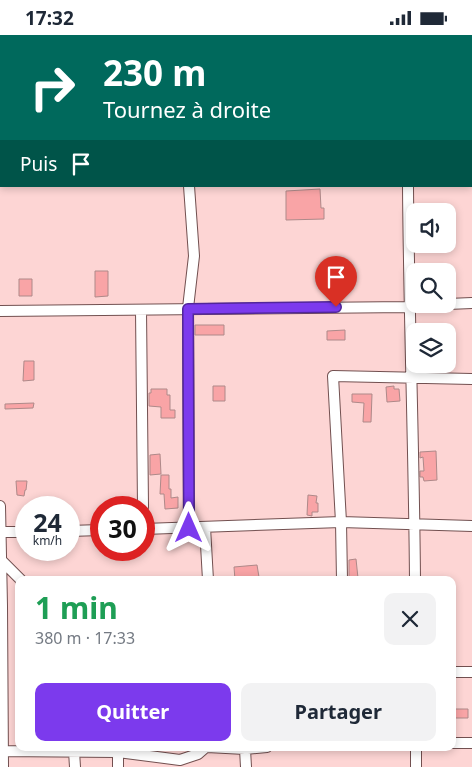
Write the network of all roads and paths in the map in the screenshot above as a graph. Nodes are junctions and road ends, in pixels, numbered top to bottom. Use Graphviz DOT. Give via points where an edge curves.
graph roads {
  1 [pos="189,187"];
  2 [pos="408,187"];
  3 [pos="409,263"];
  4 [pos="472,303"];
  5 [pos="456,304"];
  6 [pos="406,307"];
  7 [pos="188,309"];
  8 [pos="140,310"];
  9 [pos="0,311"];
  10 [pos="409,313"];
  11 [pos="412,377"];
  12 [pos="472,379"];
  13 [pos="143,496"];
  14 [pos="0,506"];
  15 [pos="341,522"];
  16 [pos="415,525"];
  17 [pos="472,526"];
  18 [pos="206,527"];
  19 [pos="189,528"];
  20 [pos="155,529"];
  21 [pos="0,532"];
  22 [pos="15,532"];
  23 [pos="1,560"];
  24 [pos="17,576"];
  25 [pos="208,576"];
  26 [pos="342,576"];
  27 [pos="415,576"];
  28 [pos="1,606"];
  29 [pos="456,672"];
  30 [pos="472,672"];
  31 [pos="456,743"];
  32 [pos="472,743"];
  33 [pos="2,751"];
  34 [pos="74,751"];
  35 [pos="163,751"];
  36 [pos="202,751"];
  37 [pos="245,751"];
  38 [pos="416,751"];
  39 [pos="118,753"];
  40 [pos="170,759"];
  41 [pos="3,767"];
  42 [pos="75,767"];
  43 [pos="118,767"];
  44 [pos="246,767"];
  45 [pos="416,767"];
  1 -- 7 [label="street" via="194,256"];
  2 -- 3 [label="street"];
  4 -- 5 [label="street"];
  6 -- 7 [label="street"];
  7 -- 8 [label="street"];
  7 -- 19 [label="street"];
  8 -- 9 [label="street"];
  8 -- 13 [label="street"];
  10 -- 11 [label="street"];
  11 -- 12 [label="street"];
  11 -- 15 [label="street" via="333,377"];
  11 -- 16 [label="street"];
  14 -- 21 [label="street"];
  15 -- 16 [label="street"];
  15 -- 18 [label="street"];
  15 -- 26 [label="street"];
  16 -- 17 [label="street"];
  16 -- 27 [label="street"];
  18 -- 19 [label="street"];
  18 -- 25 [label="street"];
  19 -- 20 [label="street"];
  21 -- 22 [label="street"];
  21 -- 23 [label="street"];
  23 -- 24 [label="street"];
  23 -- 28 [label="street"];
  28 -- 33 [label="street"];
  29 -- 30 [label="street"];
  31 -- 32 [label="street"];
  33 -- 34 [label="street"];
  33 -- 41 [label="street"];
  34 -- 39 [label="street"];
  34 -- 42 [label="street"];
  35 -- 40 [label="street"];
  36 -- 40 [label="street" via="180,760"];
  37 -- 44 [label="street"];
  38 -- 45 [label="street"];
  39 -- 40 [label="street"];
  39 -- 43 [label="street"];
}
